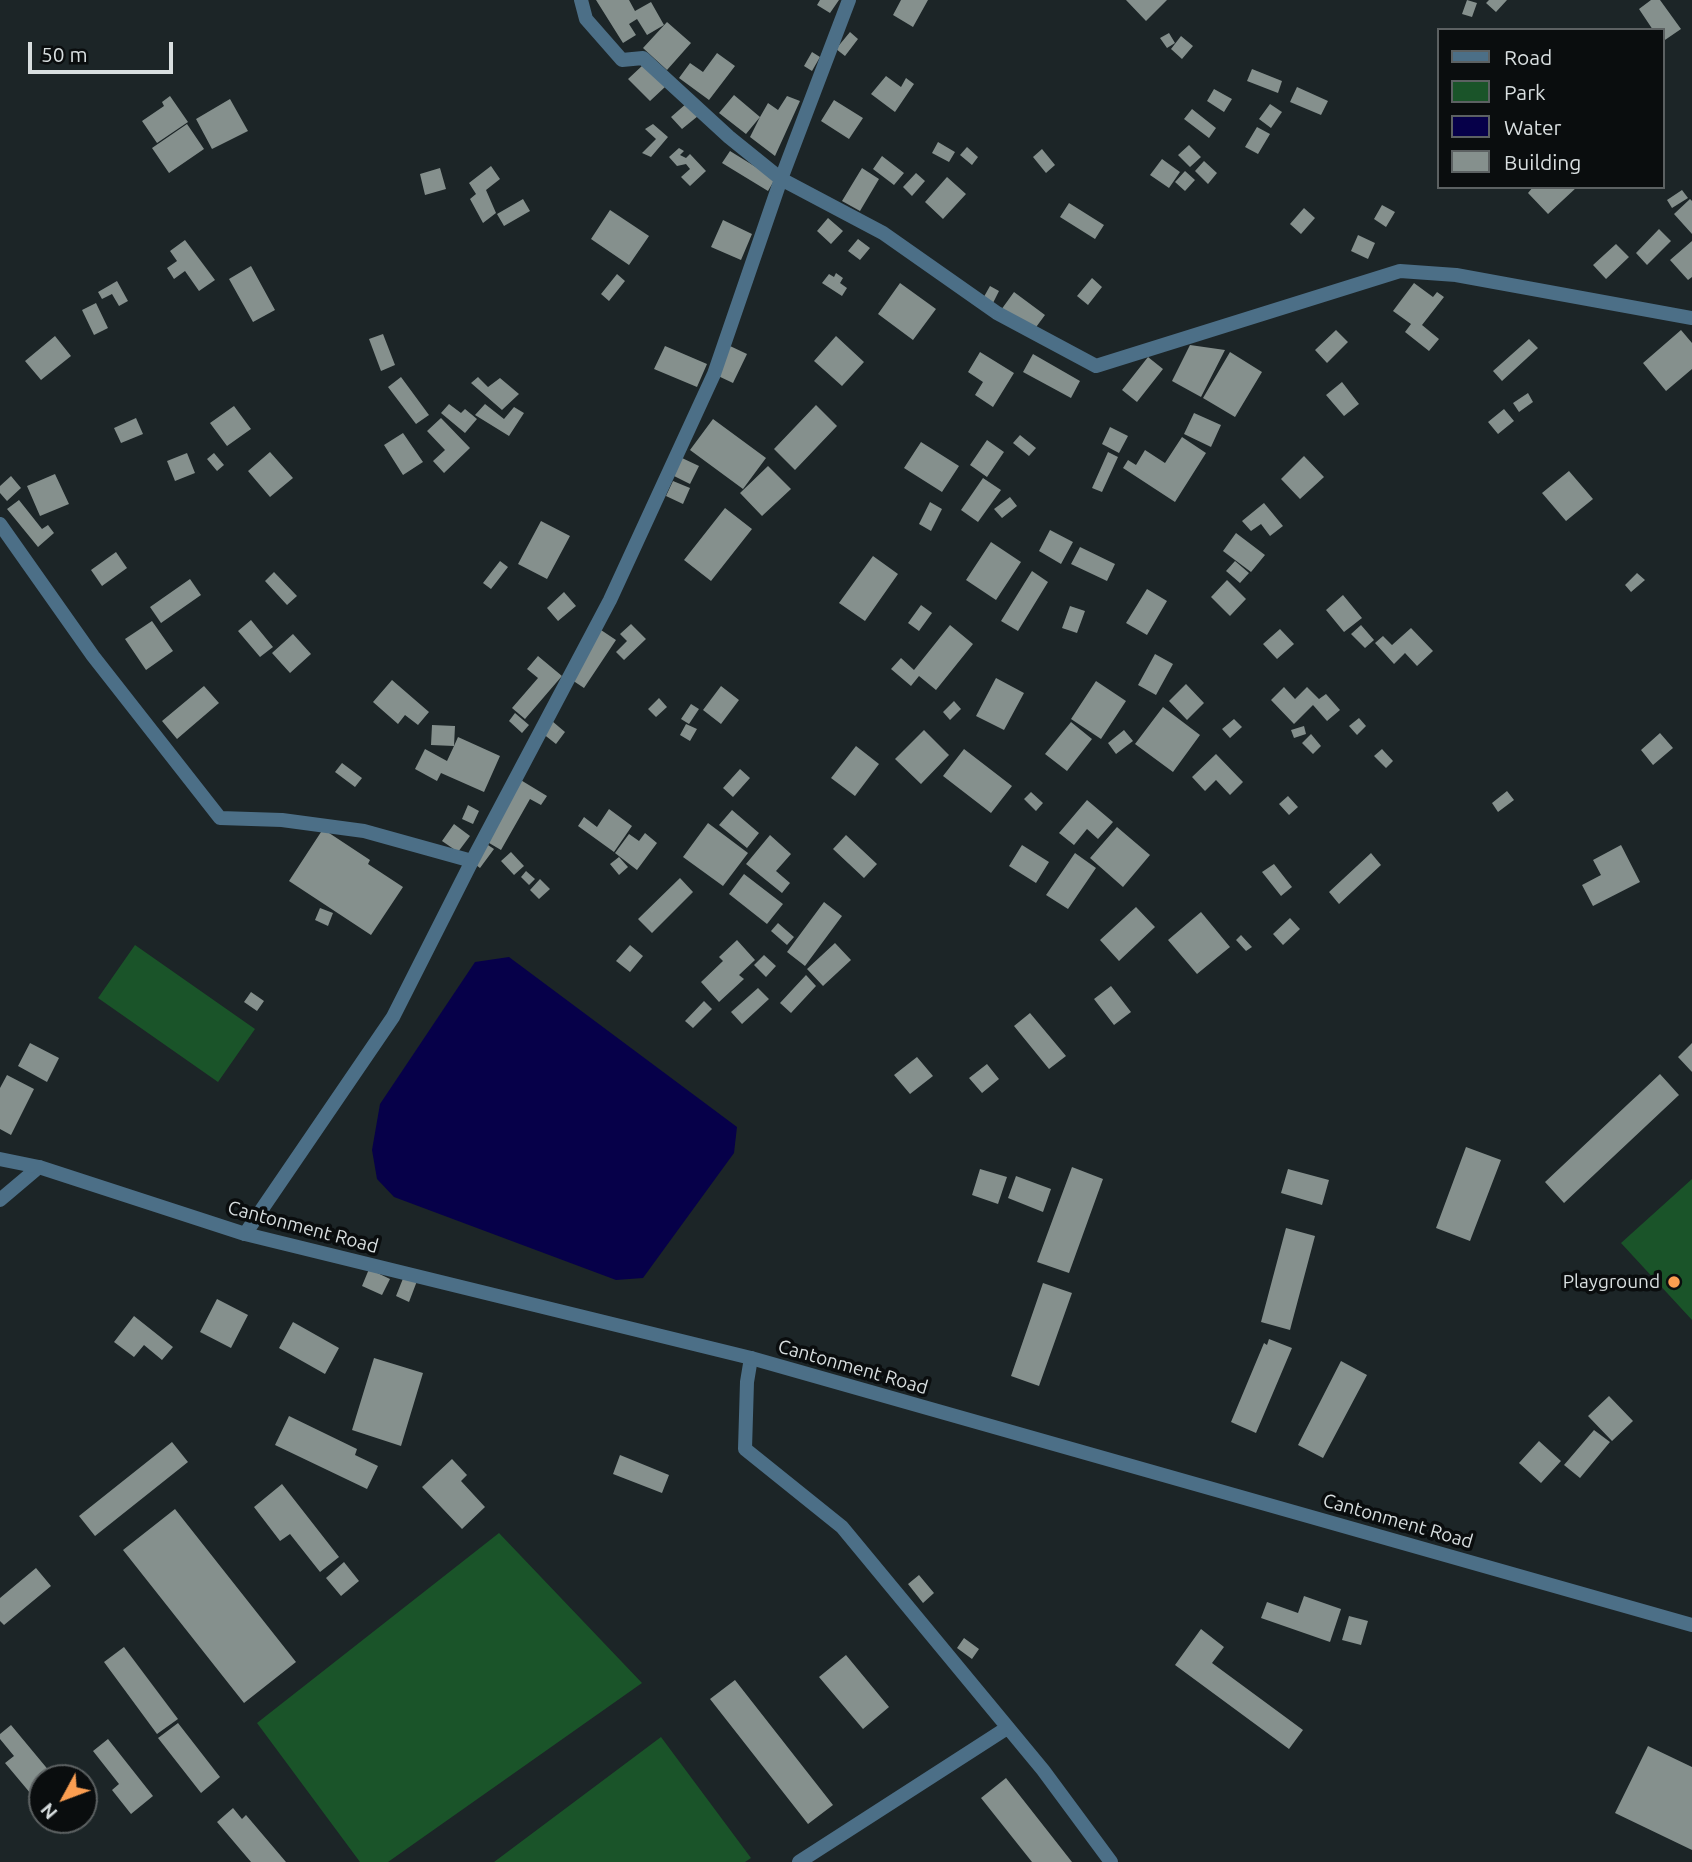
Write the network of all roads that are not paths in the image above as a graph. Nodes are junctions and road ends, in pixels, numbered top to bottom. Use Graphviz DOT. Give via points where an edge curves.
graph roads {
  1 [pos="581,0"];
  2 [pos="849,0"];
  3 [pos="781,179"];
  4 [pos="1692,318"];
  5 [pos="0,524"];
  6 [pos="472,861"];
  7 [pos="0,1159"];
  8 [pos="39,1167"];
  9 [pos="0,1200"];
  10 [pos="245,1234"];
  11 [pos="751,1358"];
  12 [pos="1692,1625"];
  13 [pos="1007,1728"];
  14 [pos="799,1862"];
  15 [pos="1111,1862"];
  1 -- 3 [label="street" via="586,19 622,60 643,58"];
  2 -- 3 [label="street"];
  3 -- 4 [label="street" via="883,233 997,313 1096,366 1400,271 1457,275"];
  3 -- 6 [label="street" via="708,387 610,600"];
  5 -- 6 [label="street" via="93,656 220,818 282,820 365,831"];
  6 -- 10 [label="street" via="394,1017"];
  7 -- 8 [label="street, Cantonment Road"];
  8 -- 9 [label="street"];
  8 -- 10 [label="street, Cantonment Road"];
  10 -- 11 [label="street, Cantonment Road"];
  11 -- 12 [label="street, Cantonment Road"];
  11 -- 13 [label="street" via="745,1449 842,1527"];
  13 -- 14 [label="street"];
  13 -- 15 [label="street"];
}
